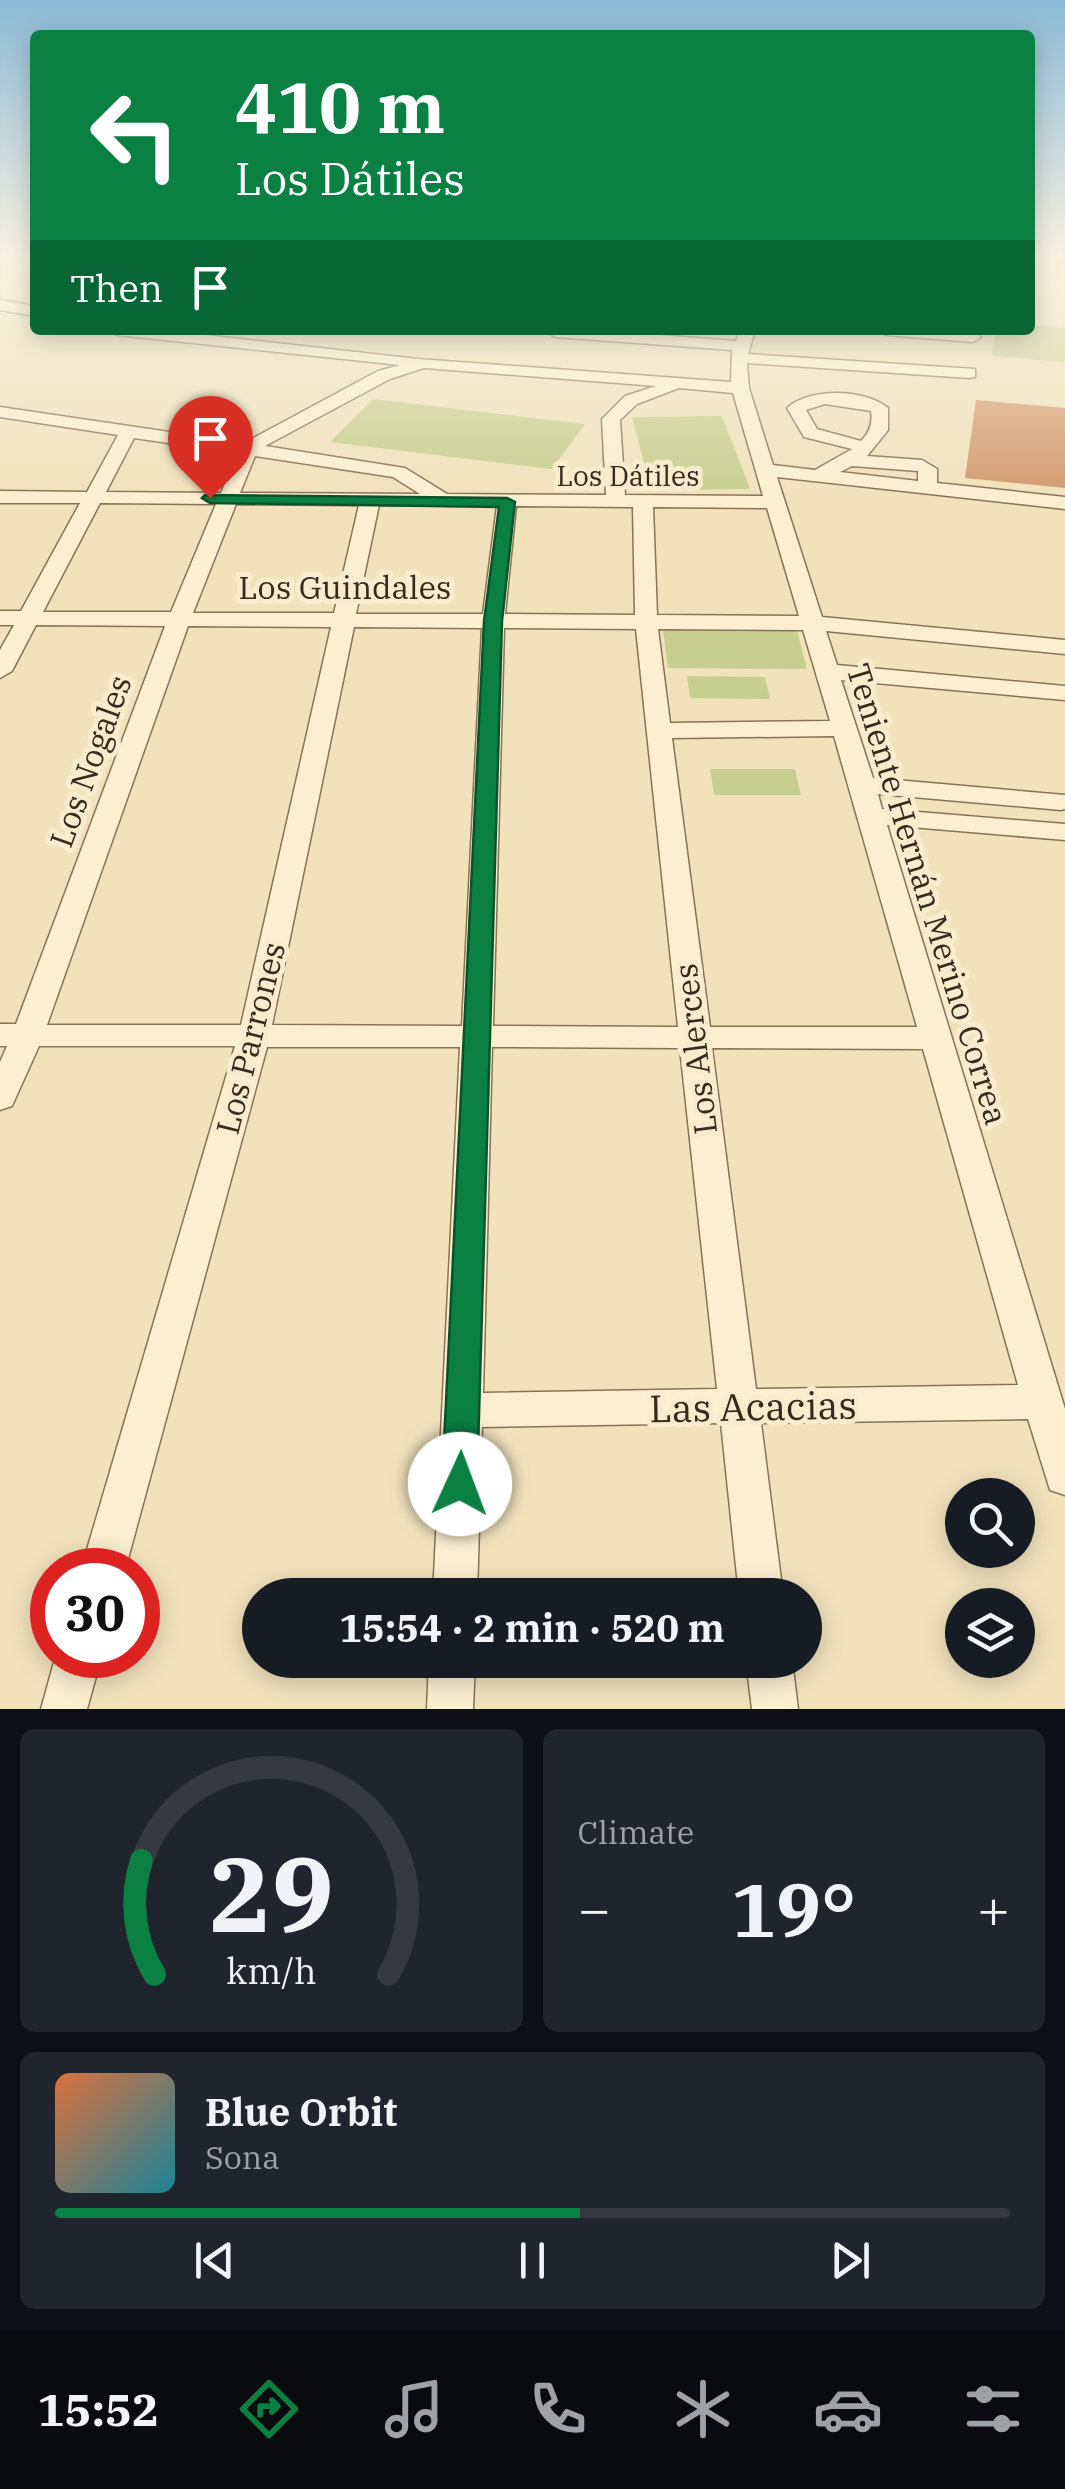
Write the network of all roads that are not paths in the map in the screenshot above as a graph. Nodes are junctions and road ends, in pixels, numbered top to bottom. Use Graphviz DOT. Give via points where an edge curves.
graph roads {
  1 [pos="173,336"];
  2 [pos="551,336"];
  3 [pos="619,336"];
  4 [pos="958,336"];
  5 [pos="973,337"];
  6 [pos="541,344"];
  7 [pos="742,345"];
  8 [pos="423,362"];
  9 [pos="519,362"];
  10 [pos="968,373"];
  11 [pos="682,383"];
  12 [pos="740,388"];
  13 [pos="651,394"];
  14 [pos="8,413"];
  15 [pos="128,431"];
  16 [pos="0,436"];
  17 [pos="249,448"];
  18 [pos="767,470"];
  19 [pos="822,473"];
  20 [pos="927,490"];
  21 [pos="0,497"];
  22 [pos="93,498"];
  23 [pos="228,498"];
  24 [pos="370,500"];
  25 [pos="446,502"];
  26 [pos="507,502"];
  27 [pos="616,502"];
  28 [pos="643,502"];
  29 [pos="776,502"];
  30 [pos="1065,503"];
  31 [pos="0,618"];
  32 [pos="28,618"];
  33 [pos="179,619"];
  34 [pos="344,620"];
  35 [pos="493,621"];
  36 [pos="646,622"];
  37 [pos="810,623"];
  38 [pos="1065,648"];
  39 [pos="0,671"];
  40 [pos="825,671"];
  41 [pos="1065,694"];
  42 [pos="844,728"];
  43 [pos="658,731"];
  44 [pos="862,785"];
  45 [pos="1061,802"];
  46 [pos="870,816"];
  47 [pos="1065,832"];
  48 [pos="14,1035"];
  49 [pos="254,1036"];
  50 [pos="477,1037"];
  51 [pos="694,1038"];
  52 [pos="935,1038"];
  53 [pos="0,1098"];
  54 [pos="1043,1402"];
  55 [pos="738,1406"];
  56 [pos="463,1410"];
  57 [pos="1065,1477"];
  58 [pos="109,1548"];
  59 [pos="456,1578"];
  60 [pos="759,1578"];
  61 [pos="73,1678"];
  62 [pos="451,1678"];
  63 [pos="771,1678"];
  64 [pos="64,1709"];
  65 [pos="450,1709"];
  66 [pos="774,1709"];
  1 -- 8 [label="street"];
  2 -- 6 [label="street"];
  3 -- 7 [label="street"];
  4 -- 5 [label="street"];
  7 -- 10 [label="street"];
  7 -- 12 [label="street, Teniente Hernán Merino Correa"];
  8 -- 9 [label="street"];
  8 -- 17 [label="street" via="384,375"];
  9 -- 11 [label="street"];
  9 -- 13 [label="street" via="508,380"];
  11 -- 12 [label="street"];
  11 -- 13 [label="street"];
  12 -- 18 [label="street, Teniente Hernán Merino Correa"];
  13 -- 27 [label="street" via="624,404 612,419"];
  14 -- 15 [label="street"];
  14 -- 16 [label="street"];
  15 -- 17 [label="street"];
  15 -- 22 [label="street"];
  17 -- 23 [label="street, Los Nogales"];
  17 -- 25 [label="street" via="398,472"];
  18 -- 19 [label="street"];
  18 -- 29 [label="street, Teniente Hernán Merino Correa"];
  19 -- 20 [label="street"];
  19 -- 20 [label="street" via="858,454 928,469"];
  20 -- 30 [label="street"];
  21 -- 22 [label="street, Los Dátiles"];
  22 -- 23 [label="street, Los Dátiles"];
  22 -- 32 [label="street"];
  23 -- 24 [label="street, Los Dátiles"];
  23 -- 33 [label="street, Los Nogales"];
  24 -- 25 [label="street, Los Dátiles"];
  24 -- 34 [label="street, Los Parrones"];
  25 -- 26 [label="street, Los Dátiles"];
  26 -- 27 [label="street, Los Dátiles"];
  26 -- 35 [label="street"];
  27 -- 28 [label="street, Los Dátiles"];
  28 -- 29 [label="street, Los Dátiles"];
  28 -- 36 [label="street, Los Alerces"];
  29 -- 37 [label="street, Teniente Hernán Merino Correa"];
  31 -- 32 [label="street, Los Guindales"];
  32 -- 33 [label="street, Los Guindales"];
  32 -- 39 [label="street"];
  33 -- 34 [label="street, Los Guindales"];
  33 -- 48 [label="street, Los Nogales"];
  34 -- 35 [label="street, Los Guindales"];
  34 -- 49 [label="street, Los Parrones"];
  35 -- 36 [label="street, Los Guindales"];
  35 -- 50 [label="street"];
  36 -- 37 [label="street, Los Guindales"];
  36 -- 43 [label="street, Los Alerces"];
  37 -- 38 [label="street, Los Guindales"];
  37 -- 40 [label="street, Teniente Hernán Merino Correa"];
  40 -- 41 [label="street"];
  40 -- 42 [label="street, Teniente Hernán Merino Correa"];
  42 -- 43 [label="street"];
  42 -- 44 [label="street, Teniente Hernán Merino Correa"];
  43 -- 51 [label="street, Los Alerces"];
  44 -- 45 [label="street"];
  44 -- 46 [label="street, Teniente Hernán Merino Correa"];
  46 -- 47 [label="street"];
  46 -- 52 [label="street, Teniente Hernán Merino Correa"];
  48 -- 49 [label="street"];
  48 -- 53 [label="street, Los Nogales"];
  49 -- 50 [label="street"];
  49 -- 58 [label="street, Los Parrones"];
  50 -- 51 [label="street"];
  50 -- 56 [label="street"];
  51 -- 52 [label="street"];
  51 -- 55 [label="street, Los Alerces"];
  52 -- 54 [label="street, Teniente Hernán Merino Correa"];
  54 -- 55 [label="street, Las Acacias"];
  54 -- 57 [label="street, Teniente Hernán Merino Correa"];
  55 -- 56 [label="street, Las Acacias"];
  55 -- 60 [label="street, Los Alerces"];
  56 -- 59 [label="street"];
  61 -- 64 [label="street"];
  62 -- 65 [label="street"];
  63 -- 66 [label="street"];
}
